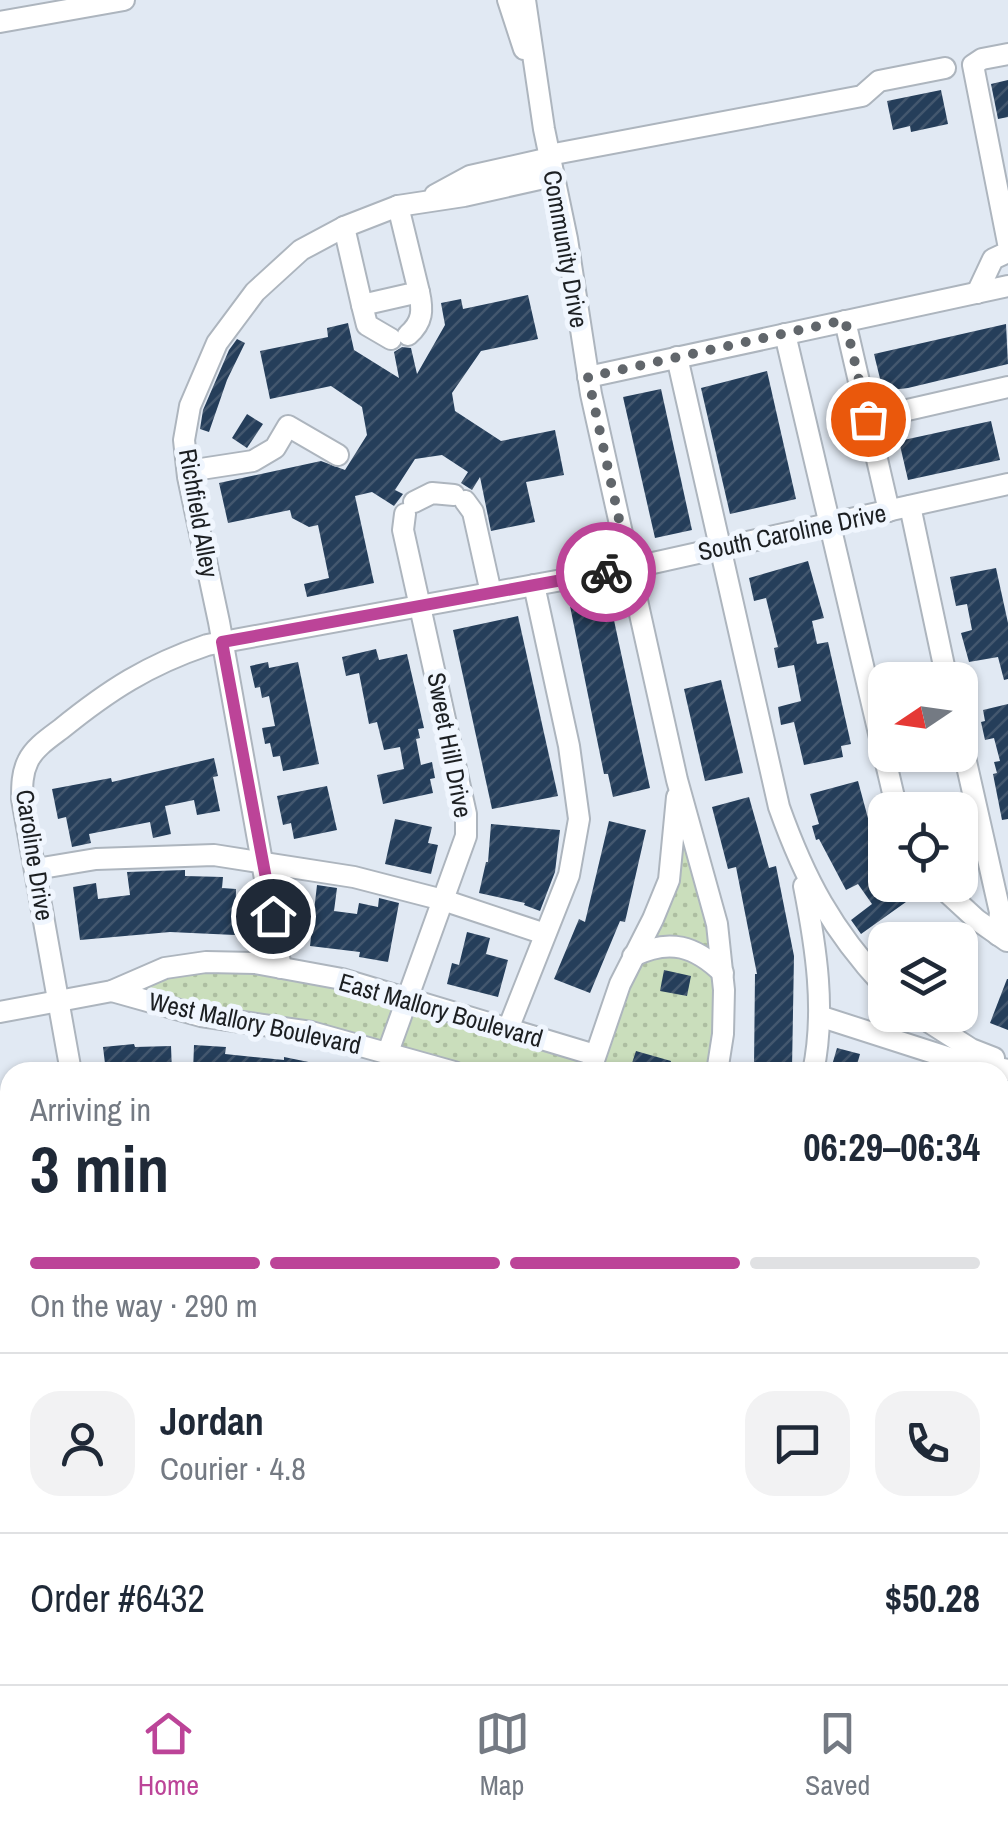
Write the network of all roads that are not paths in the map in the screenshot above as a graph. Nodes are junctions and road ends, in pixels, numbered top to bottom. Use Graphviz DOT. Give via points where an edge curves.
graph roads {
  1 [pos="124,0"];
  2 [pos="508,0"];
  3 [pos="525,0"];
  4 [pos="0,22"];
  5 [pos="1008,54"];
  6 [pos="535,68"];
  7 [pos="945,68"];
  8 [pos="998,141"];
  9 [pos="550,163"];
  10 [pos="1001,176"];
  11 [pos="409,204"];
  12 [pos="344,228"];
  13 [pos="1008,243"];
  14 [pos="1008,252"];
  15 [pos="1008,286"];
  16 [pos="419,292"];
  17 [pos="977,293"];
  18 [pos="362,305"];
  19 [pos="845,320"];
  20 [pos="785,334"];
  21 [pos="677,357"];
  22 [pos="588,377"];
  23 [pos="1008,387"];
  24 [pos="868,419"];
  25 [pos="338,455"];
  26 [pos="188,471"];
  27 [pos="1008,484"];
  28 [pos="899,508"];
  29 [pos="830,524"];
  30 [pos="722,548"];
  31 [pos="629,565"];
  32 [pos="534,585"];
  33 [pos="491,593"];
  34 [pos="418,606"];
  35 [pos="222,642"];
  36 [pos="943,662"];
  37 [pos="968,772"];
  38 [pos="678,780"];
  39 [pos="893,792"];
  40 [pos="264,862"];
  41 [pos="800,866"];
  42 [pos="36,870"];
  43 [pos="443,900"];
  44 [pos="960,902"];
  45 [pos="545,934"];
  46 [pos="1003,938"];
  47 [pos="633,956"];
  48 [pos="281,968"];
  49 [pos="868,969"];
  50 [pos="723,973"];
  51 [pos="112,991"];
  52 [pos="406,998"];
  53 [pos="60,1000"];
  54 [pos="0,1012"];
  55 [pos="819,1016"];
  56 [pos="508,1028"];
  57 [pos="944,1032"];
  58 [pos="388,1052"];
  59 [pos="69,1062"];
  60 [pos="421,1062"];
  61 [pos="588,1062"];
  62 [pos="594,1062"];
  63 [pos="719,1062"];
  64 [pos="814,1062"];
  65 [pos="973,1062"];
  66 [pos="999,1062"];
  1 -- 4 [label="street"];
  2 -- 6 [label="street, Community Drive"];
  3 -- 6 [label="street, Community Drive"];
  5 -- 8 [label="street" via="972,65"];
  6 -- 9 [label="street, Community Drive"];
  7 -- 9 [label="street, Richfield Alley" via="879,81 862,96"];
  8 -- 10 [label="street"];
  9 -- 11 [label="street, Richfield Alley" via="470,176"];
  9 -- 22 [label="street, Community Drive"];
  10 -- 13 [label="street"];
  11 -- 12 [label="street, Richfield Alley"];
  11 -- 16 [label="street"];
  12 -- 18 [label="street"];
  12 -- 26 [label="street, Richfield Alley" via="301,250 266,281 218,343 190,406"];
  14 -- 17 [label="street" via="993,259"];
  15 -- 17 [label="street"];
  16 -- 18 [label="street"];
  16 -- 18 [label="street" via="418,327 400,337 367,325"];
  17 -- 19 [label="street"];
  19 -- 20 [label="street"];
  19 -- 24 [label="street"];
  20 -- 21 [label="street"];
  20 -- 29 [label="street"];
  21 -- 22 [label="street"];
  21 -- 30 [label="street"];
  22 -- 31 [label="street, Community Drive"];
  23 -- 24 [label="street"];
  24 -- 28 [label="street"];
  25 -- 26 [label="street" via="288,426 275,448 253,461"];
  26 -- 35 [label="street, Richfield Alley"];
  27 -- 28 [label="street, South Caroline Drive"];
  28 -- 29 [label="street, South Caroline Drive"];
  28 -- 36 [label="street"];
  29 -- 30 [label="street, South Caroline Drive"];
  29 -- 39 [label="street"];
  30 -- 31 [label="street, South Caroline Drive"];
  30 -- 41 [label="street" via="779,807"];
  31 -- 32 [label="street, South Caroline Drive"];
  31 -- 38 [label="street, Community Drive"];
  32 -- 33 [label="street, South Caroline Drive"];
  32 -- 45 [label="street" via="579,820 570,875"];
  33 -- 34 [label="street, South Caroline Drive"];
  33 -- 34 [label="street, Sweet Hill Drive" via="473,512 459,498 432,493 410,508 403,530"];
  34 -- 35 [label="street, South Caroline Drive"];
  34 -- 43 [label="street, Sweet Hill Drive" via="466,814 466,836"];
  35 -- 40 [label="street, Richfield Alley"];
  35 -- 42 [label="street, Caroline Drive" via="174,656 110,689 28,760 22,799"];
  37 -- 46 [label="street"];
  38 -- 47 [label="street" via="669,880"];
  38 -- 50 [label="street" via="717,924"];
  40 -- 42 [label="street" via="214,855 96,859"];
  40 -- 43 [label="street"];
  40 -- 48 [label="street, Richfield Alley"];
  41 -- 49 [label="street"];
  41 -- 55 [label="street" via="815,942"];
  42 -- 53 [label="street, Caroline Drive"];
  43 -- 45 [label="street"];
  43 -- 52 [label="street, Sweet Hill Drive"];
  44 -- 46 [label="street"];
  45 -- 56 [label="street"];
  47 -- 50 [label="street" via="677,944"];
  47 -- 62 [label="street"];
  48 -- 51 [label="street, East Mallory Boulevard" via="206,962 165,968"];
  48 -- 52 [label="street, East Mallory Boulevard"];
  50 -- 63 [label="street"];
  51 -- 53 [label="street"];
  51 -- 58 [label="street, West Mallory Boulevard" via="201,1016 311,1032"];
  52 -- 56 [label="street, East Mallory Boulevard"];
  52 -- 58 [label="street, Sweet Hill Drive"];
  53 -- 54 [label="street"];
  53 -- 59 [label="street, Caroline Drive"];
  55 -- 64 [label="street"];
  55 -- 65 [label="street"];
  56 -- 61 [label="street, East Mallory Boulevard"];
  57 -- 66 [label="street"];
  58 -- 60 [label="street, West Mallory Boulevard"];
}
